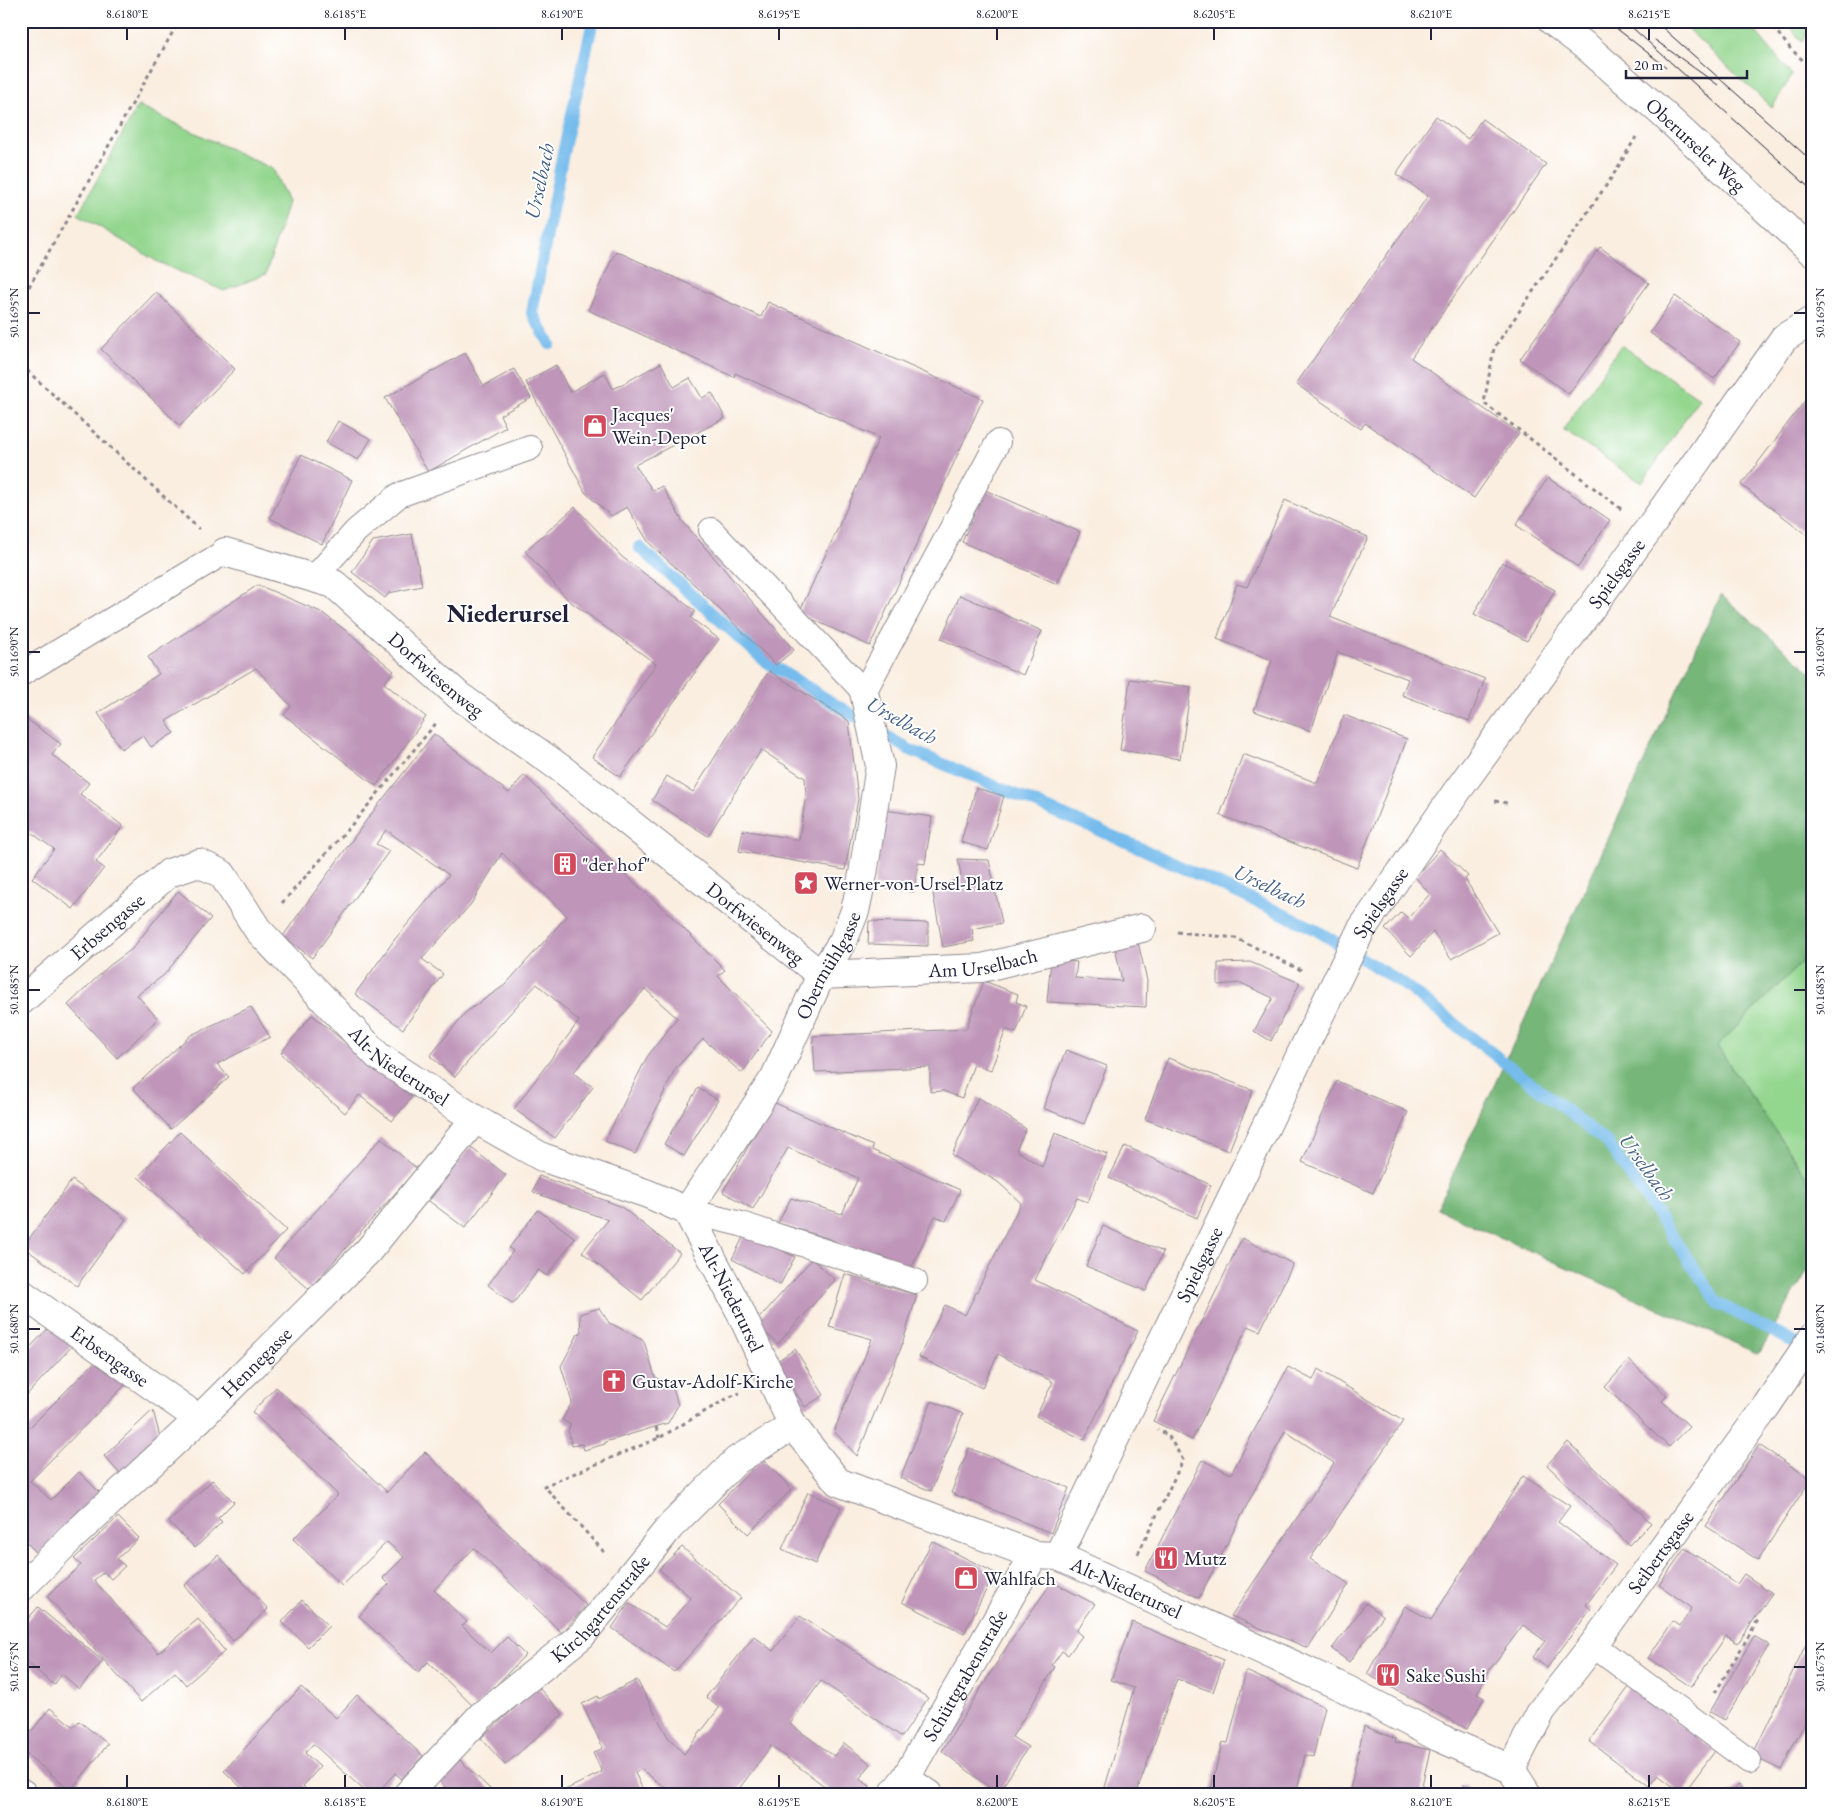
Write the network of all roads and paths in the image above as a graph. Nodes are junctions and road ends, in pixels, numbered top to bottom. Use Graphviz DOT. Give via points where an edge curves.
graph roads {
  1 [pos="179,21"];
  2 [pos="1552,21"];
  3 [pos="1768,21"];
  4 [pos="1813,70"];
  5 [pos="1636,136"];
  6 [pos="1813,254"];
  7 [pos="21,301"];
  8 [pos="1813,320"];
  9 [pos="21,365"];
  10 [pos="998,442"];
  11 [pos="530,448"];
  12 [pos="1625,513"];
  13 [pos="711,530"];
  14 [pos="225,552"];
  15 [pos="314,578"];
  16 [pos="21,674"];
  17 [pos="864,692"];
  18 [pos="459,696"];
  19 [pos="199,863"];
  20 [pos="1142,928"];
  21 [pos="258,930"];
  22 [pos="1304,972"];
  23 [pos="821,975"];
  24 [pos="21,1001"];
  25 [pos="475,1119"];
  26 [pos="687,1211"];
  27 [pos="915,1281"];
  28 [pos="21,1293"];
  29 [pos="1813,1337"];
  30 [pos="730,1397"];
  31 [pos="199,1419"];
  32 [pos="793,1426"];
  33 [pos="656,1427"];
  34 [pos="1168,1435"];
  35 [pos="659,1438"];
  36 [pos="1046,1556"];
  37 [pos="1137,1556"];
  38 [pos="628,1578"];
  39 [pos="21,1588"];
  40 [pos="1758,1620"];
  41 [pos="1593,1645"];
  42 [pos="1697,1724"];
  43 [pos="1749,1761"];
  44 [pos="1512,1769"];
  45 [pos="899,1786"];
  46 [pos="408,1794"];
  47 [pos="929,1794"];
  48 [pos="1527,1794"];
  1 -- 7 [label="path"];
  2 -- 6 [label="street, Oberurseler Weg" via="1655,107"];
  3 -- 4 [label="path"];
  5 -- 12 [label="path" via="1612,177 1494,348 1484,402"];
  8 -- 36 [label="street, Spielsgasse" via="1784,338 1455,794 1361,930 1234,1189"];
  9 -- 14 [label="path"];
  10 -- 17 [label="lane"];
  11 -- 15 [label="lane" via="399,495 356,531"];
  13 -- 17 [label="lane"];
  14 -- 15 [label="street, Dorfwiesenweg"];
  14 -- 16 [label="lane"];
  15 -- 18 [label="street, Dorfwiesenweg" via="334,584"];
  17 -- 23 [label="street, Obermühlgasse" via="880,766 855,911 843,941"];
  18 -- 21 [label="path" via="355,821"];
  18 -- 23 [label="street, Dorfwiesenweg" via="563,770"];
  19 -- 21 [label="street, Alt-Niederursel" via="222,874"];
  19 -- 24 [label="street, Erbsengasse" via="169,873"];
  20 -- 22 [label="path" via="1236,938"];
  20 -- 23 [label="street, Am Urselbach" via="982,968"];
  21 -- 25 [label="street, Alt-Niederursel" via="378,1056"];
  23 -- 26 [label="street, Obermühlgasse" via="774,1077"];
  25 -- 26 [label="street, Alt-Niederursel" via="542,1157"];
  25 -- 31 [label="street, Hennegasse" via="368,1251"];
  26 -- 27 [label="lane" via="741,1224"];
  26 -- 32 [label="street, Alt-Niederursel" via="740,1311"];
  28 -- 31 [label="street, Erbsengasse"];
  29 -- 41 [label="street, Seibertsgasse"];
  30 -- 35 [label="path"];
  31 -- 39 [label="street, Hennegasse"];
  32 -- 36 [label="street, Alt-Niederursel" via="838,1482"];
  32 -- 38 [label="street, Kirchgartenstraße" via="737,1460 670,1527"];
  33 -- 35 [label="path"];
  34 -- 37 [label="path" via="1183,1460"];
  35 -- 38 [label="path" via="544,1486"];
  36 -- 44 [label="street, Alt-Niederursel" via="1346,1689 1438,1737"];
  36 -- 45 [label="street, Schüttgrabenstraße"];
  38 -- 46 [label="street, Kirchgartenstraße" via="582,1635 481,1716"];
  40 -- 42 [label="path"];
  41 -- 42 [label="lane"];
  41 -- 44 [label="street, Seibertsgasse" via="1542,1710"];
  42 -- 43 [label="lane"];
  44 -- 48 [label="street"];
  45 -- 47 [label="street"];
}
